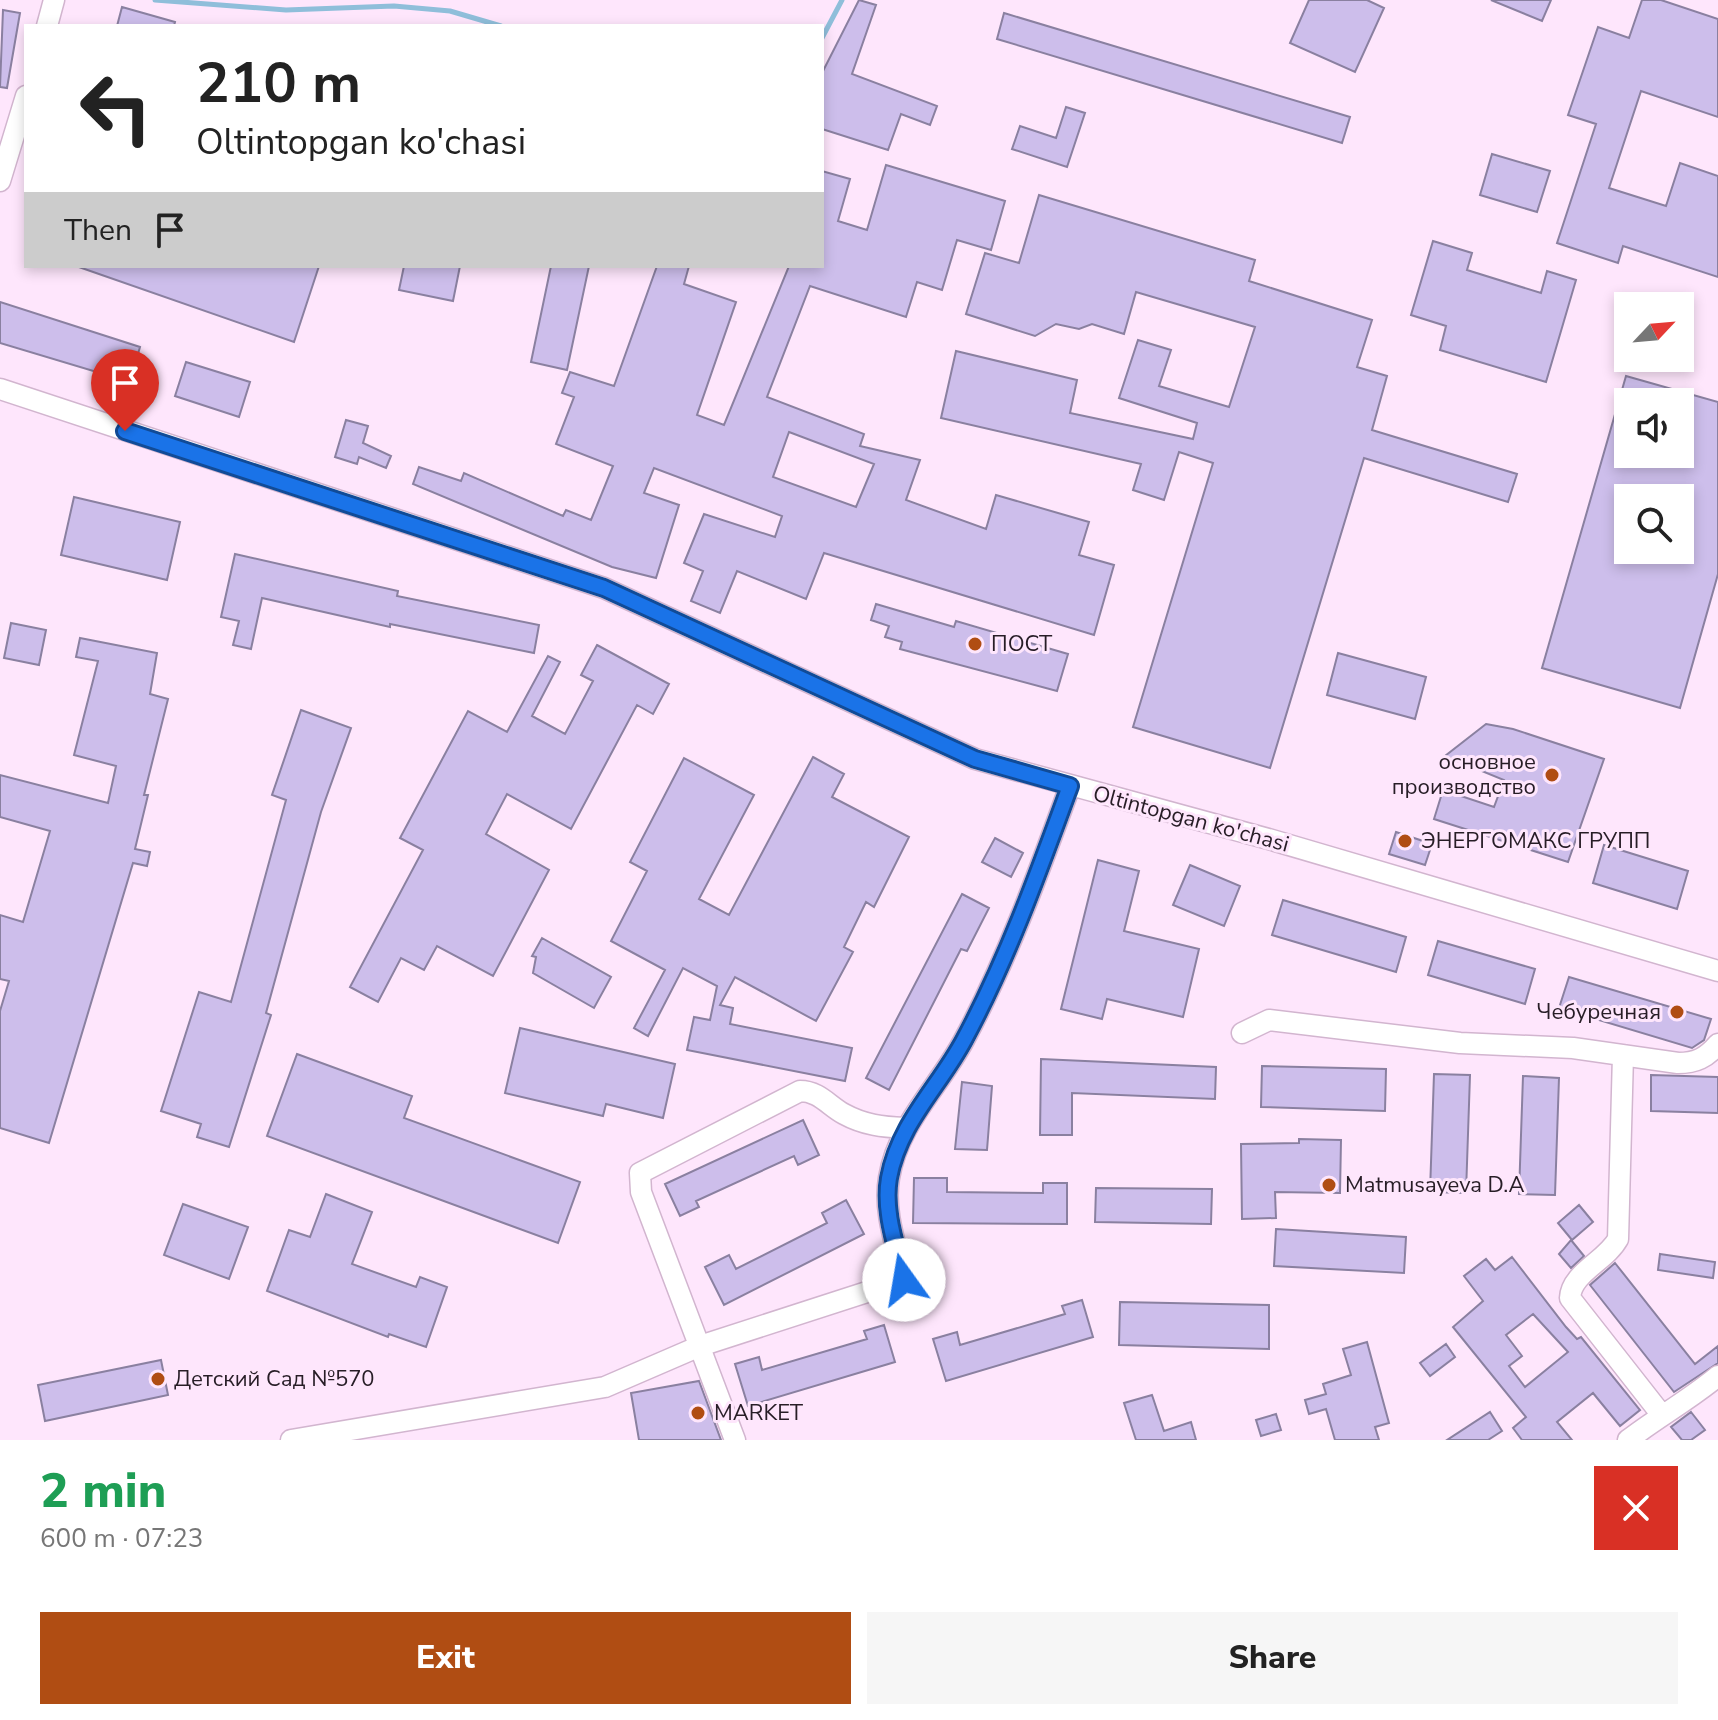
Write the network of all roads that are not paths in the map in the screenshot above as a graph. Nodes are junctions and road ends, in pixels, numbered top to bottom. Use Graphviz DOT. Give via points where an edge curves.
graph roads {
  1 [pos="54,0"];
  2 [pos="48,24"];
  3 [pos="24,103"];
  4 [pos="0,181"];
  5 [pos="0,389"];
  6 [pos="1070,786"];
  7 [pos="1718,971"];
  8 [pos="1242,1033"];
  9 [pos="1718,1044"];
  10 [pos="1623,1055"];
  11 [pos="905,1128"];
  12 [pos="700,1346"];
  13 [pos="1718,1376"];
  14 [pos="1661,1414"];
  15 [pos="1639,1437"];
  16 [pos="291,1440"];
  17 [pos="735,1440"];
  1 -- 2 [label="street"];
  3 -- 4 [label="street"];
  5 -- 6 [label="street, Oltintopgan ko'chasi" via="604,588 975,759"];
  6 -- 7 [label="street, Oltintopgan ko'chasi"];
  6 -- 11 [label="street" via="1039,871 964,1041"];
  8 -- 10 [label="street" via="1269,1020 1460,1043"];
  9 -- 10 [label="street" via="1693,1063"];
  10 -- 14 [label="street" via="1618,1239 1610,1253 1570,1287 1570,1298"];
  11 -- 12 [label="street" via="888,1182 889,1215 904,1280"];
  11 -- 12 [label="street" via="873,1127 810,1091 800,1091 640,1173 641,1192"];
  12 -- 16 [label="street" via="605,1387"];
  12 -- 17 [label="street"];
  13 -- 14 [label="street" via="1681,1406"];
  14 -- 15 [label="street"];
}
